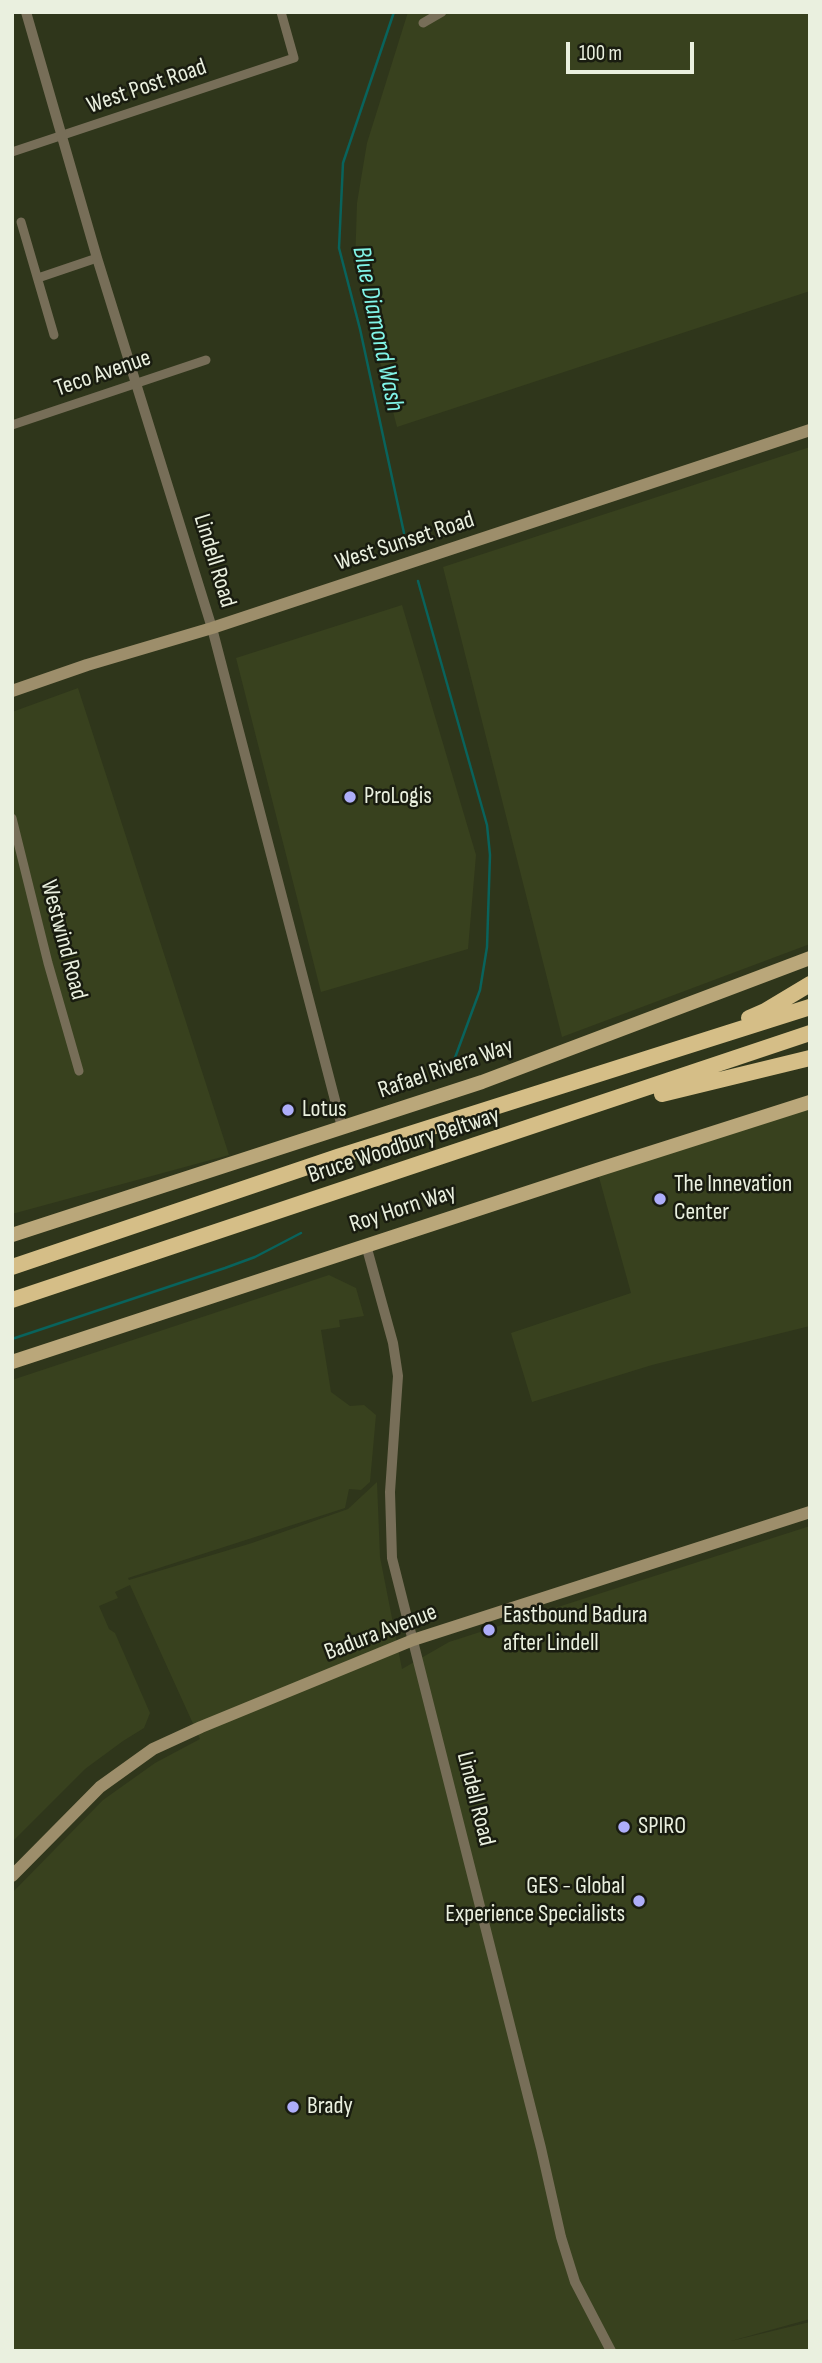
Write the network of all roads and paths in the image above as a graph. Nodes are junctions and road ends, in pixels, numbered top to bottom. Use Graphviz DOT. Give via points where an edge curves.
graph roads {
  1 [pos="26,12"];
  2 [pos="281,12"];
  3 [pos="442,12"];
  4 [pos="423,23"];
  5 [pos="63,135"];
  6 [pos="12,152"];
  7 [pos="21,222"];
  8 [pos="97,258"];
  9 [pos="38,278"];
  10 [pos="54,335"];
  11 [pos="206,360"];
  12 [pos="137,383"];
  13 [pos="12,425"];
  14 [pos="810,430"];
  15 [pos="212,628"];
  16 [pos="12,691"];
  17 [pos="12,818"];
  18 [pos="810,958"];
  19 [pos="810,984"];
  20 [pos="810,1007"];
  21 [pos="810,1033"];
  22 [pos="683,1048"];
  23 [pos="810,1058"];
  24 [pos="79,1071"];
  25 [pos="810,1102"];
  26 [pos="554,1120"];
  27 [pos="342,1127"];
  28 [pos="165,1217"];
  29 [pos="12,1235"];
  30 [pos="366,1245"];
  31 [pos="12,1255"];
  32 [pos="12,1267"];
  33 [pos="12,1300"];
  34 [pos="12,1362"];
  35 [pos="810,1512"];
  36 [pos="413,1640"];
  37 [pos="12,1876"];
  38 [pos="611,2351"];
  1 -- 5 [label="street, Lindell Road"];
  2 -- 5 [label="street, West Post Road" via="294,58"];
  3 -- 4 [label="street"];
  5 -- 6 [label="street, West Post Road"];
  5 -- 8 [label="street, Lindell Road"];
  7 -- 9 [label="street"];
  8 -- 9 [label="street"];
  8 -- 12 [label="street, Lindell Road"];
  9 -- 10 [label="street"];
  11 -- 12 [label="street, Teco Avenue"];
  12 -- 13 [label="street, Teco Avenue"];
  12 -- 15 [label="street, Lindell Road"];
  14 -- 15 [label="main road, West Sunset Road"];
  15 -- 16 [label="main road, West Sunset Road"];
  15 -- 27 [label="street, Lindell Road"];
  17 -- 24 [label="street, Westwind Road"];
  18 -- 27 [label="main road, Rafael Rivera Way" via="537,1062"];
  19 -- 22 [label="highway" via="765,1011"];
  20 -- 22 [label="highway, Bruce Woodbury Beltway"];
  21 -- 26 [label="highway, Bruce Woodbury Beltway"];
  22 -- 28 [label="highway, Bruce Woodbury Beltway" via="337,1157"];
  23 -- 26 [label="highway"];
  25 -- 30 [label="main road, Roy Horn Way"];
  26 -- 33 [label="highway, Bruce Woodbury Beltway"];
  27 -- 29 [label="main road, Rafael Rivera Way"];
  28 -- 31 [label="highway" via="128,1222"];
  28 -- 32 [label="highway, Bruce Woodbury Beltway"];
  30 -- 34 [label="main road, Roy Horn Way"];
  30 -- 36 [label="street, Lindell Road" via="398,1376 390,1492 393,1558"];
  35 -- 36 [label="main road, Badura Avenue"];
  36 -- 37 [label="main road, Badura Avenue" via="153,1749 100,1787"];
  36 -- 38 [label="street, Lindell Road" via="561,2237 575,2283"];
}
